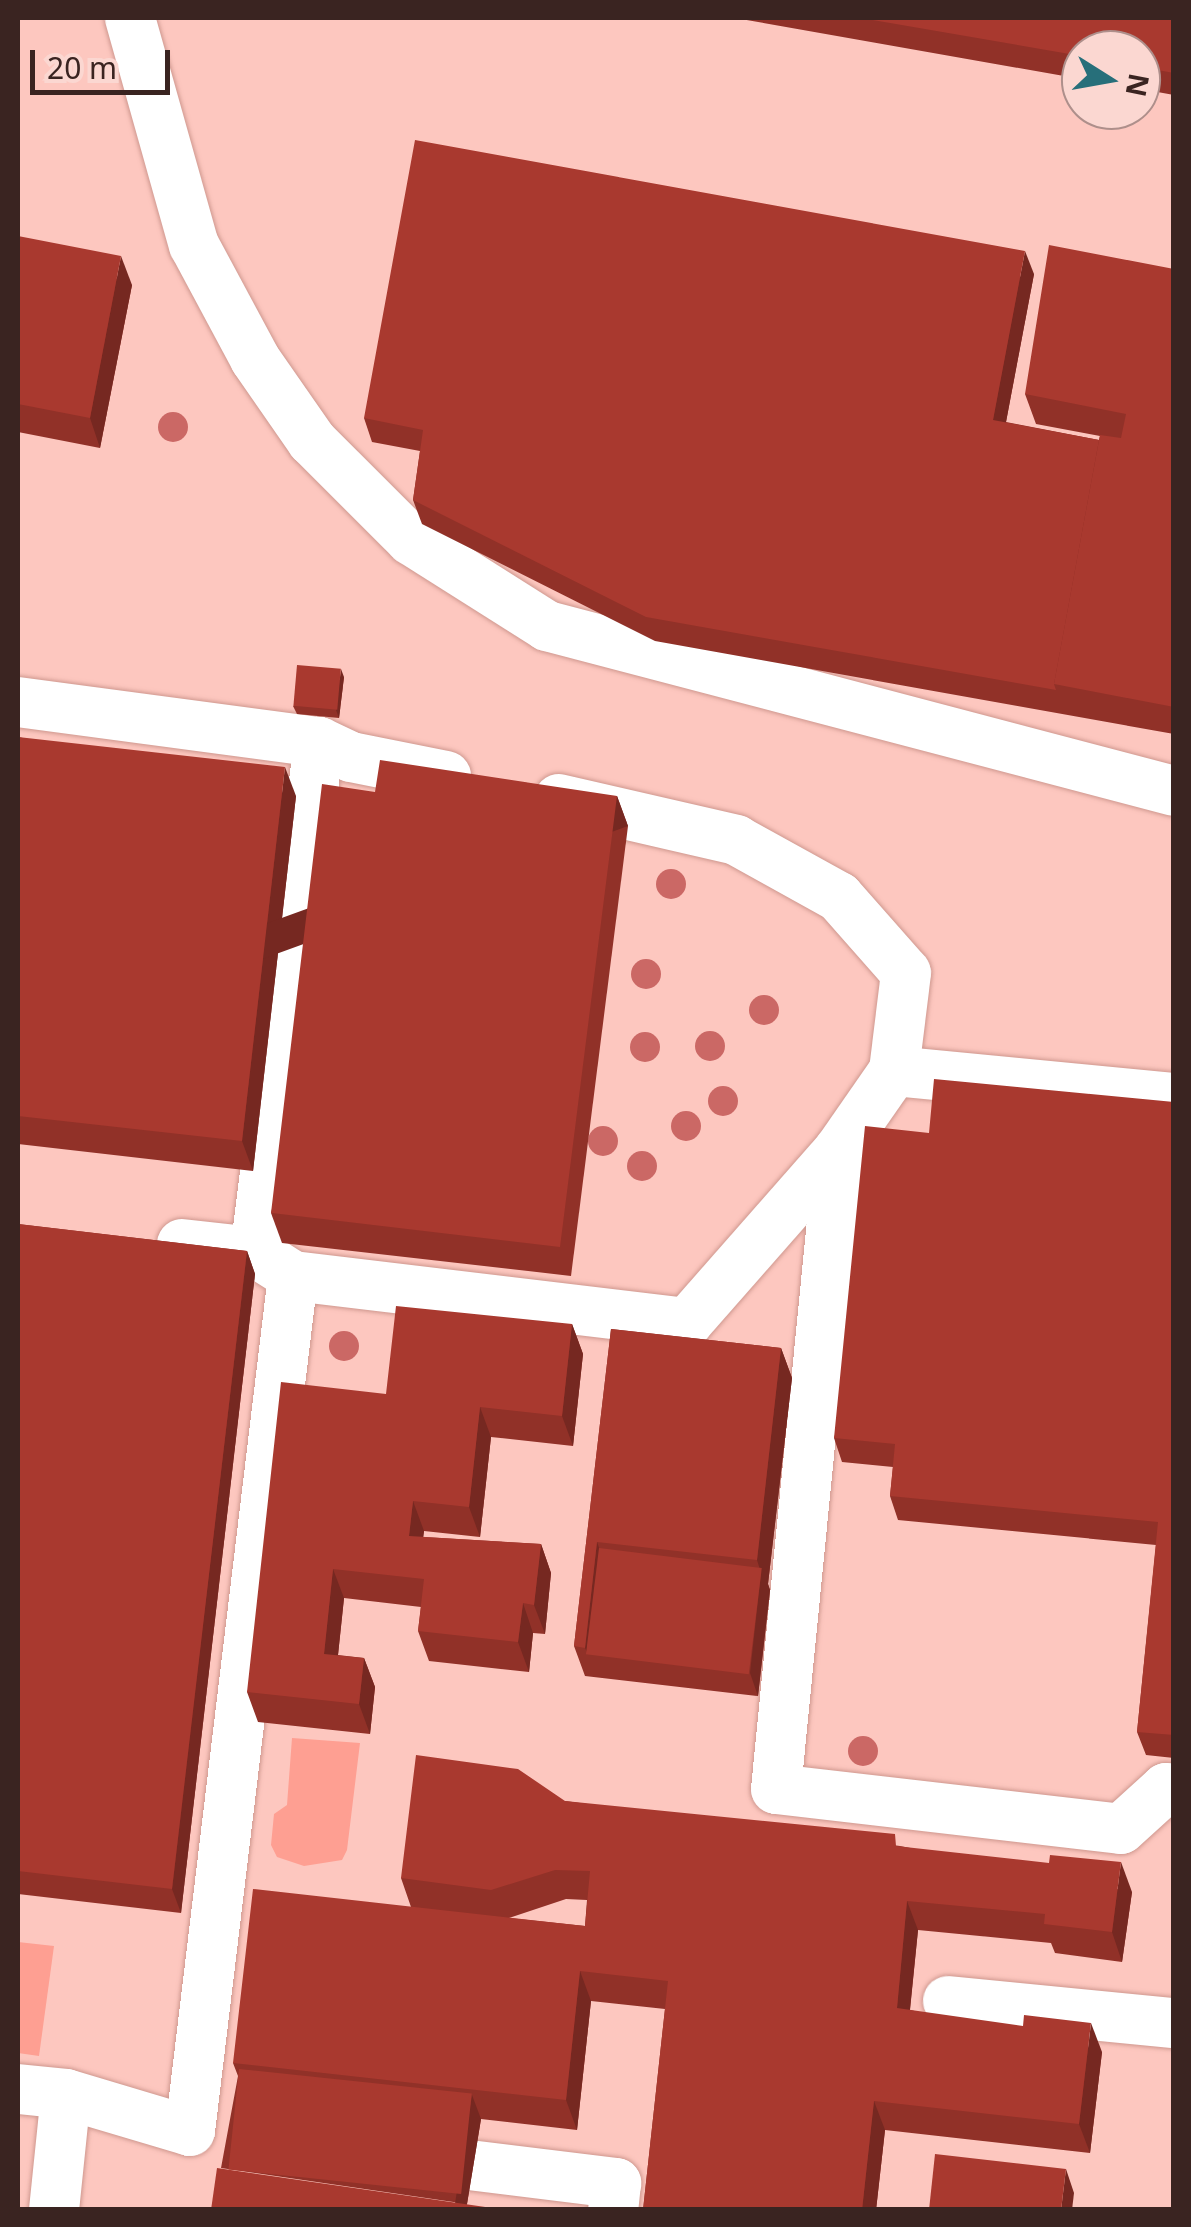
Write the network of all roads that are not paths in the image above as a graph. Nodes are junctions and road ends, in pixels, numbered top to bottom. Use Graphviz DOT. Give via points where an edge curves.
graph roads {
  1 [pos="130,18"];
  2 [pos="18,702"];
  3 [pos="319,742"];
  4 [pos="1174,791"];
  5 [pos="894,1071"];
  6 [pos="1174,1098"];
  7 [pos="840,1150"];
  8 [pos="136,1240"];
  9 [pos="274,1264"];
  10 [pos="1174,1788"];
  11 [pos="948,2001"];
  12 [pos="1174,2023"];
  13 [pos="18,2088"];
  14 [pos="66,2094"];
  15 [pos="364,2152"];
  16 [pos="54,2210"];
  17 [pos="612,2210"];
  1 -- 4 [label="lane" via="194,245 255,359 312,441 411,540 547,626"];
  2 -- 3 [label="lane"];
  3 -- 5 [label="lane" via="351,757 736,840 839,897 906,973"];
  3 -- 9 [label="lane"];
  5 -- 6 [label="lane"];
  5 -- 7 [label="lane"];
  7 -- 9 [label="lane" via="687,1323"];
  7 -- 10 [label="lane" via="776,1788 1121,1828"];
  8 -- 9 [label="lane"];
  9 -- 14 [label="lane" via="210,2134"];
  11 -- 12 [label="lane"];
  13 -- 14 [label="lane"];
  14 -- 16 [label="lane"];
  15 -- 17 [label="lane" via="616,2182"];
}
